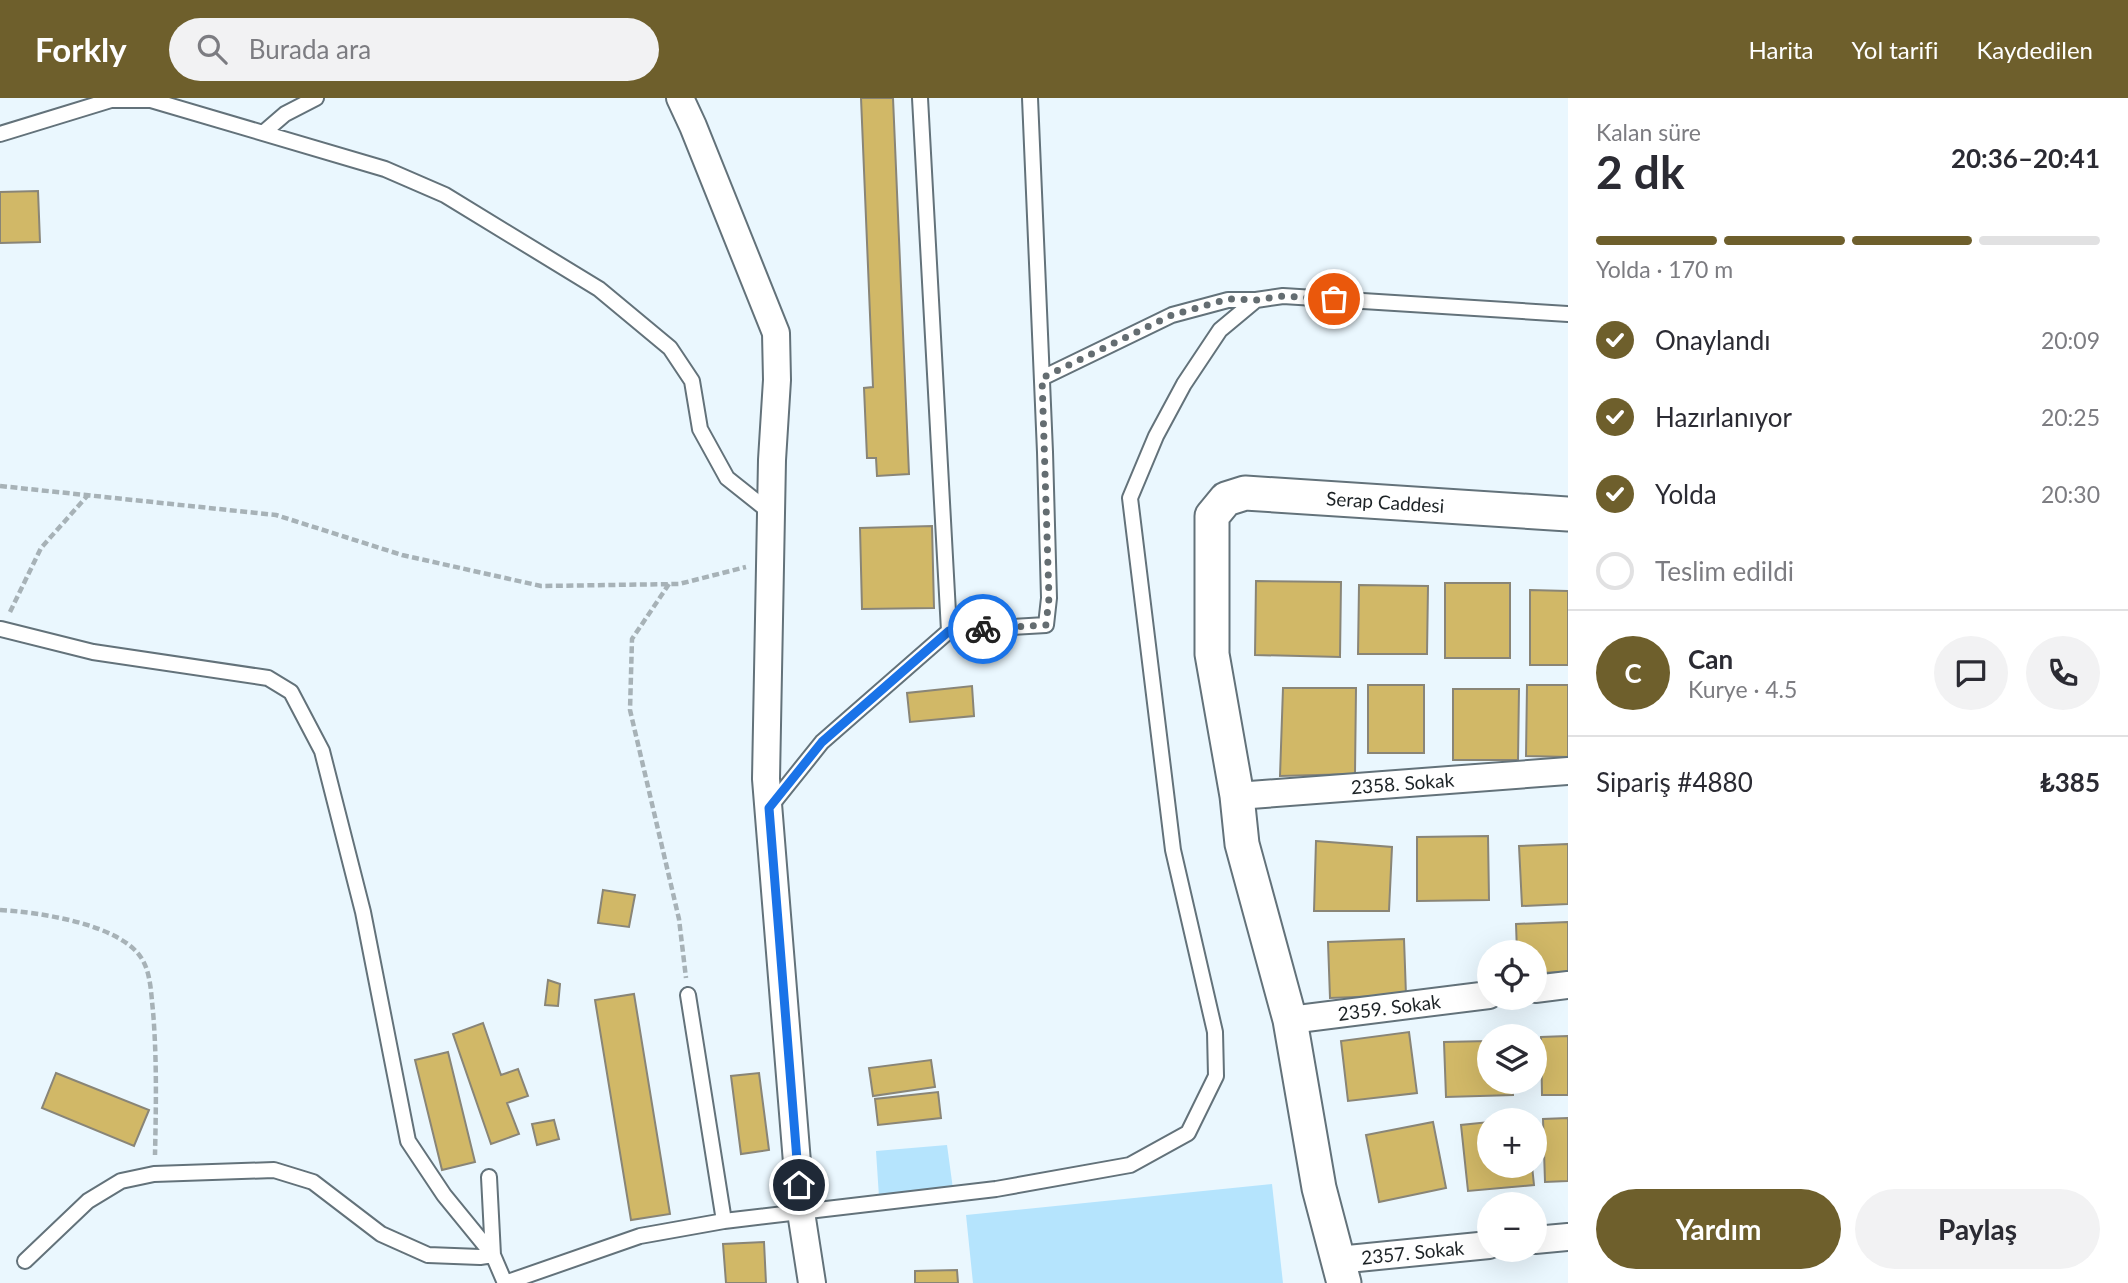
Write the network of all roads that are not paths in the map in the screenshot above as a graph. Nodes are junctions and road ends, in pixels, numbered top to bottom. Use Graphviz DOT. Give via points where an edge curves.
graph roads {
  1 [pos="316,98"];
  2 [pos="680,98"];
  3 [pos="920,98"];
  4 [pos="1030,98"];
  5 [pos="263,132"];
  6 [pos="0,134"];
  7 [pos="1256,300"];
  8 [pos="1568,314"];
  9 [pos="1042,378"];
  10 [pos="771,513"];
  11 [pos="1568,514"];
  12 [pos="1,629"];
  13 [pos="949,631"];
  14 [pos="1568,771"];
  15 [pos="1237,796"];
  16 [pos="769,808"];
  17 [pos="1568,985"];
  18 [pos="1547,988"];
  19 [pos="688,995"];
  20 [pos="1477,997"];
  21 [pos="1290,1020"];
  22 [pos="489,1177"];
  23 [pos="801,1212"];
  24 [pos="724,1221"];
  25 [pos="1568,1237"];
  26 [pos="1547,1239"];
  27 [pos="1477,1247"];
  28 [pos="493,1255"];
  29 [pos="25,1261"];
  30 [pos="1341,1272"];
  31 [pos="812,1283"];
  1 -- 5 [label="lane"];
  2 -- 10 [label="street" via="776,333"];
  3 -- 13 [label="lane"];
  4 -- 9 [label="lane"];
  5 -- 6 [label="lane" via="151,100 111,100"];
  5 -- 10 [label="lane" via="384,169 446,195 599,289 670,348 692,381 700,429 727,478"];
  7 -- 8 [label="lane" via="1283,296"];
  7 -- 9 [label="lane" via="1228,299 1172,315"];
  7 -- 23 [label="lane" via="1220,330 1184,384 1130,498 1173,850 1215,1032 1216,1076 1188,1133 1130,1165 996,1189"];
  9 -- 13 [label="lane" via="1046,625"];
  10 -- 16 [label="street"];
  11 -- 15 [label="street, Serap Caddesi" via="1245,493 1226,499 1212,516 1212,654"];
  12 -- 28 [label="lane" via="93,652 268,678 291,692 326,764 363,912 408,1142"];
  13 -- 16 [label="lane" via="822,742"];
  14 -- 15 [label="street, 2358. Sokak"];
  15 -- 21 [label="street" via="1242,844"];
  16 -- 23 [label="street"];
  17 -- 18 [label="street"];
  19 -- 24 [label="lane"];
  20 -- 21 [label="street, 2359. Sokak"];
  21 -- 30 [label="street" via="1319,1188"];
  22 -- 28 [label="lane"];
  23 -- 24 [label="lane"];
  23 -- 31 [label="street"];
  24 -- 28 [label="lane" via="640,1236 505,1283"];
  25 -- 26 [label="street"];
  27 -- 30 [label="street, 2357. Sokak"];
  28 -- 29 [label="lane" via="428,1255 382,1234 313,1182 274,1170 154,1174 121,1181 88,1201"];
}
